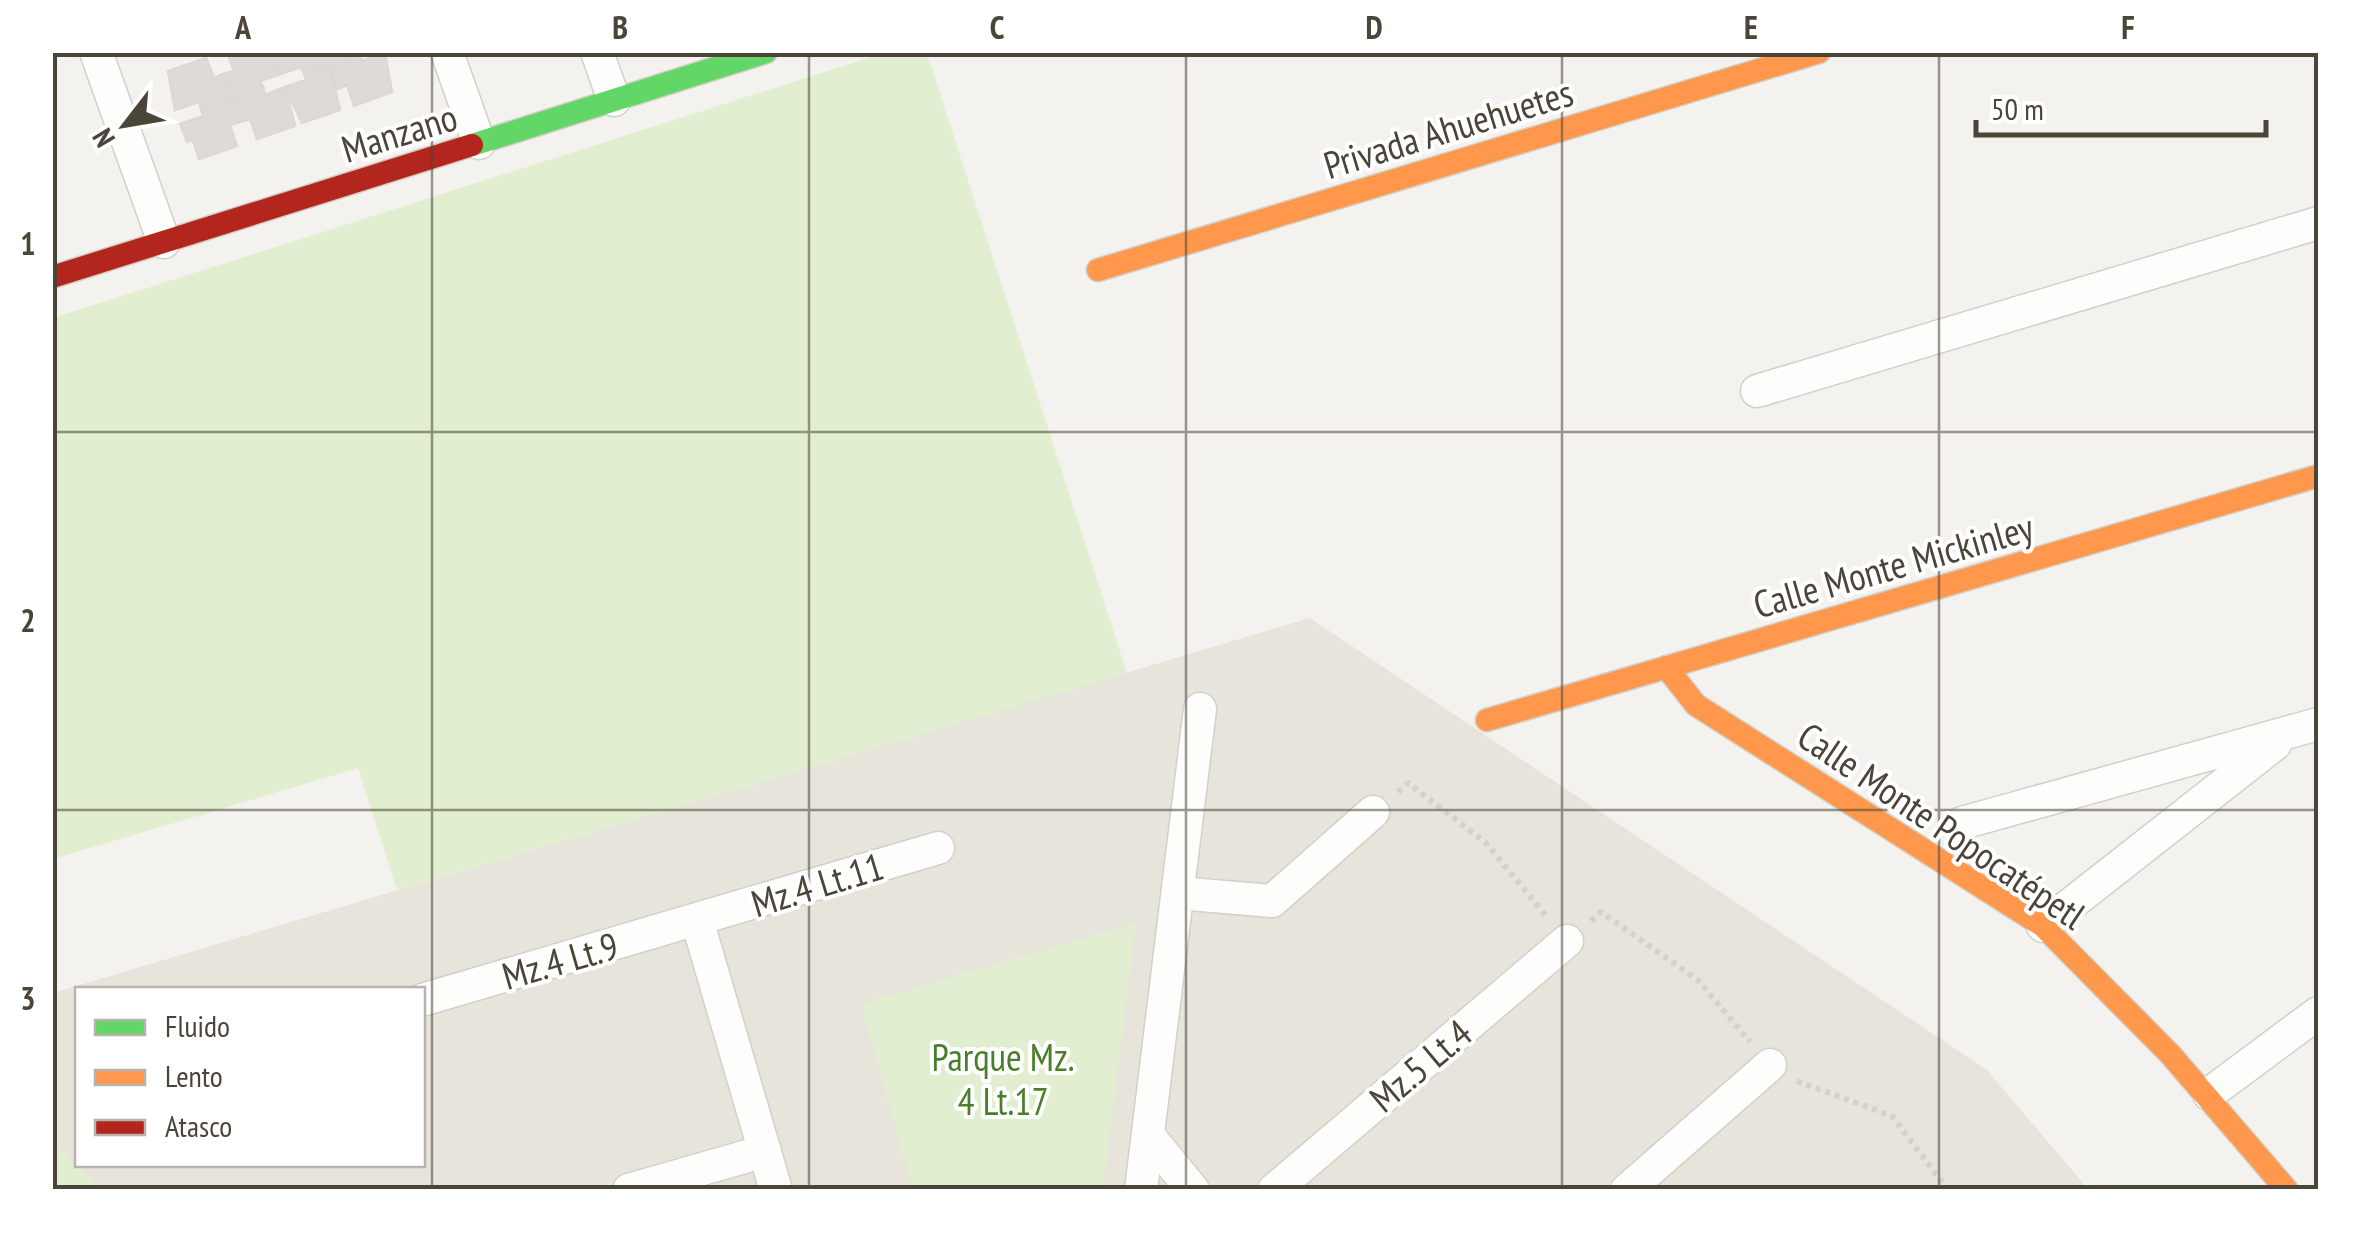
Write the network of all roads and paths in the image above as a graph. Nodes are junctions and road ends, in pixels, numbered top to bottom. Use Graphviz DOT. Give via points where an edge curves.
graph roads {
  1 [pos="96,52"];
  2 [pos="448,52"];
  3 [pos="597,52"];
  4 [pos="766,52"];
  5 [pos="1819,52"];
  6 [pos="614,100"];
  7 [pos="480,143"];
  8 [pos="2318,223"];
  9 [pos="164,242"];
  10 [pos="1098,270"];
  11 [pos="52,277"];
  12 [pos="1757,391"];
  13 [pos="2318,476"];
  14 [pos="1666,668"];
  15 [pos="1200,710"];
  16 [pos="1487,720"];
  17 [pos="2318,724"];
  18 [pos="2286,735"];
  19 [pos="1373,812"];
  20 [pos="1962,823"];
  21 [pos="938,848"];
  22 [pos="1178,892"];
  23 [pos="697,920"];
  24 [pos="2043,926"];
  25 [pos="1566,941"];
  26 [pos="425,999"];
  27 [pos="2318,1013"];
  28 [pos="1770,1065"];
  29 [pos="2209,1094"];
  30 [pos="1148,1135"];
  31 [pos="765,1151"];
  32 [pos="628,1190"];
  33 [pos="776,1190"];
  34 [pos="1141,1190"];
  35 [pos="1193,1190"];
  36 [pos="1274,1190"];
  37 [pos="1627,1190"];
  38 [pos="1948,1190"];
  39 [pos="2288,1190"];
  1 -- 9 [label="street"];
  2 -- 7 [label="street"];
  3 -- 6 [label="street"];
  4 -- 6 [label="street, Manzano"];
  5 -- 10 [label="street, Privada Ahuehuetes"];
  6 -- 7 [label="street, Manzano"];
  7 -- 9 [label="street, Manzano"];
  8 -- 12 [label="street"];
  9 -- 11 [label="street, Manzano"];
  13 -- 14 [label="street, Calle Monte Mickinley"];
  14 -- 16 [label="street, Calle Monte Mickinley"];
  14 -- 24 [label="street, Calle Monte Popocatépetl" via="1696,705"];
  15 -- 22 [label="street"];
  17 -- 18 [label="street"];
  18 -- 20 [label="street"];
  18 -- 24 [label="street"];
  19 -- 22 [label="street" via="1272,901"];
  19 -- 25 [label="path" via="1408,784 1485,842"];
  21 -- 23 [label="street, Mz.4 Lt.11"];
  22 -- 30 [label="street"];
  23 -- 26 [label="street, Mz.4 Lt.9"];
  23 -- 31 [label="street"];
  24 -- 29 [label="street, Calle Monte Popocatépetl"];
  25 -- 28 [label="path" via="1601,912 1698,980"];
  25 -- 36 [label="street, Mz.5 Lt.4"];
  27 -- 29 [label="street"];
  28 -- 37 [label="street"];
  28 -- 38 [label="path" via="1812,1090 1892,1116"];
  29 -- 39 [label="street, Calle Monte Popocatépetl"];
  30 -- 34 [label="street"];
  30 -- 35 [label="street"];
  31 -- 32 [label="street"];
  31 -- 33 [label="street"];
}
